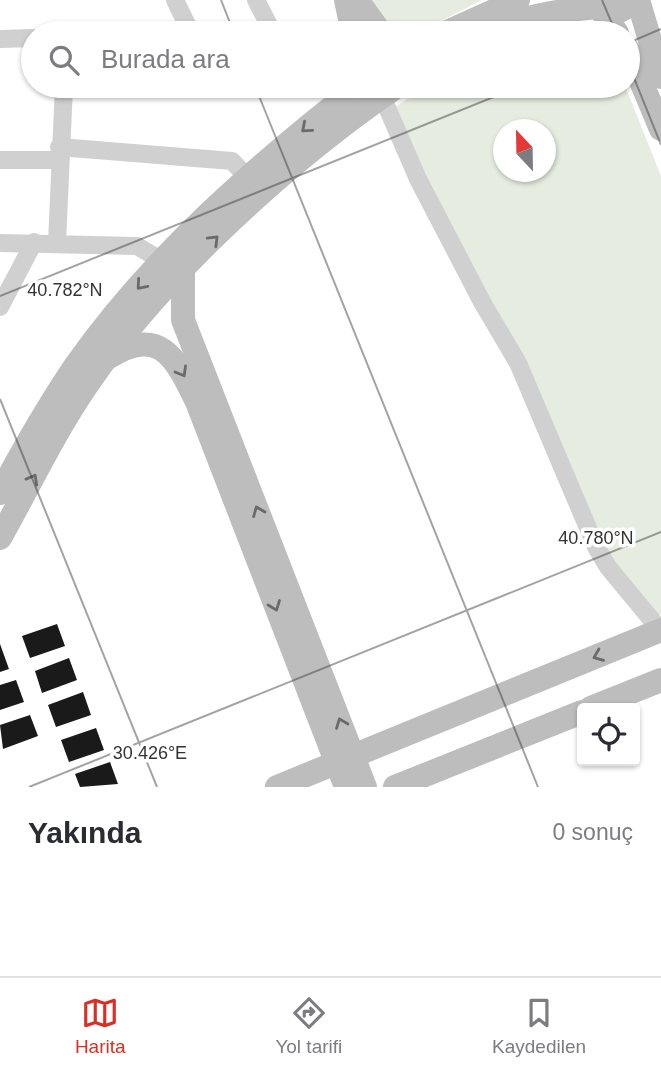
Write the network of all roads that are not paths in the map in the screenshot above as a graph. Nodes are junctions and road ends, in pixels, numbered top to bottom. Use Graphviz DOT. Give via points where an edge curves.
graph roads {
  1 [pos="175,0"];
  2 [pos="256,0"];
  3 [pos="346,0"];
  4 [pos="357,0"];
  5 [pos="518,0"];
  6 [pos="635,0"];
  7 [pos="596,6"];
  8 [pos="185,21"];
  9 [pos="267,21"];
  10 [pos="350,21"];
  11 [pos="372,21"];
  12 [pos="472,21"];
  13 [pos="511,21"];
  14 [pos="608,21"];
  15 [pos="21,38"];
  16 [pos="0,39"];
  17 [pos="661,77"];
  18 [pos="640,79"];
  19 [pos="63,98"];
  20 [pos="357,98"];
  21 [pos="361,98"];
  22 [pos="374,98"];
  23 [pos="661,129"];
  24 [pos="59,154"];
  25 [pos="0,160"];
  26 [pos="248,178"];
  27 [pos="34,242"];
  28 [pos="0,243"];
  29 [pos="57,243"];
  30 [pos="173,266"];
  31 [pos="0,307"];
  32 [pos="105,360"];
  33 [pos="0,493"];
  34 [pos="0,538"];
  35 [pos="661,630"];
  36 [pos="661,680"];
  37 [pos="604,703"];
  38 [pos="577,714"];
  39 [pos="346,769"];
  40 [pos="276,787"];
  41 [pos="365,787"];
  42 [pos="395,787"];
  1 -- 8 [label="street"];
  2 -- 9 [label="street"];
  3 -- 10 [label="street"];
  4 -- 11 [label="street"];
  5 -- 12 [label="street"];
  6 -- 7 [label="street" via="623,10"];
  6 -- 17 [label="street"];
  7 -- 13 [label="street"];
  7 -- 14 [label="street"];
  15 -- 16 [label="street"];
  18 -- 23 [label="street"];
  19 -- 24 [label="street"];
  20 -- 26 [label="street, one-way"];
  30 -- 21 [label="street, one-way" via="238,217 321,143"];
  22 -- 35 [label="street" via="518,363 596,547 608,568"];
  24 -- 25 [label="street"];
  24 -- 26 [label="street" via="232,161"];
  24 -- 29 [label="street"];
  26 -- 30 [label="street"];
  27 -- 28 [label="street"];
  27 -- 29 [label="street"];
  27 -- 31 [label="street"];
  29 -- 30 [label="street" via="137,246"];
  30 -- 32 [label="street"];
  30 -- 33 [label="street, one-way" via="109,322 30,438"];
  39 -- 30 [label="street, one-way" via="183,320"];
  34 -- 32 [label="street, one-way" via="85,387"];
  32 -- 39 [label="street, one-way" via="135,343 149,344 179,365"];
  35 -- 39 [label="street, one-way"];
  36 -- 37 [label="street"];
  38 -- 42 [label="street"];
  39 -- 40 [label="street"];
  39 -- 41 [label="street"];
}
